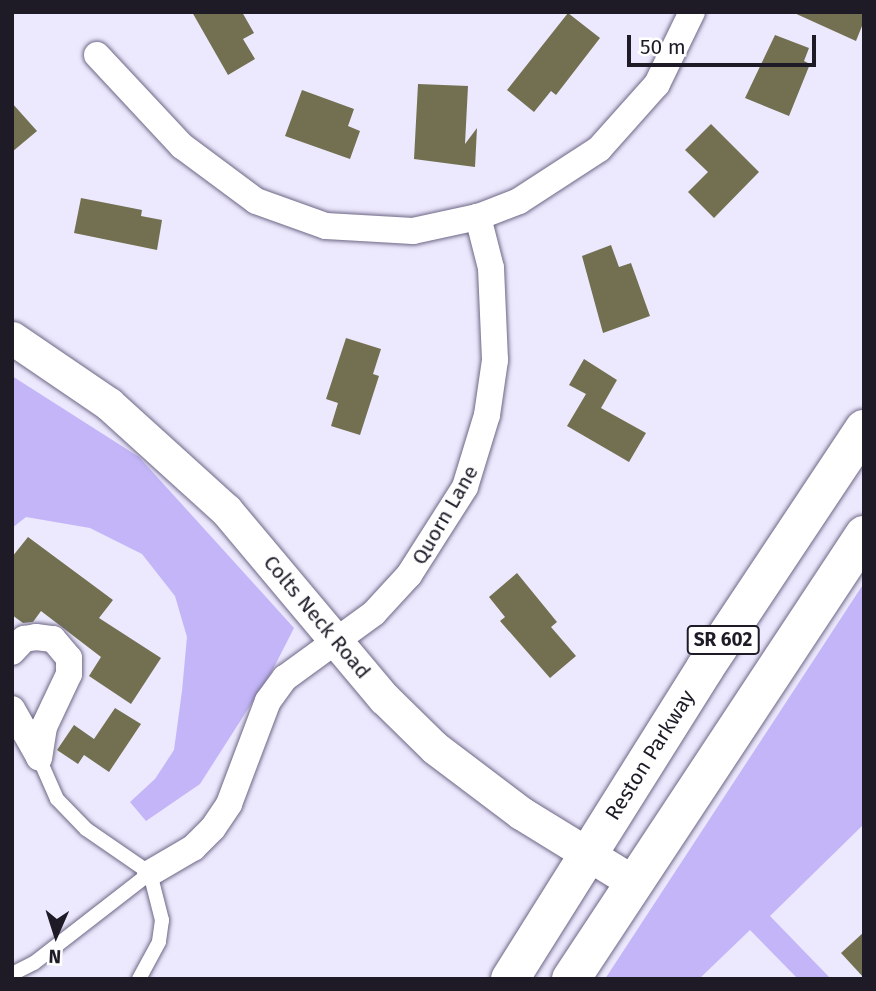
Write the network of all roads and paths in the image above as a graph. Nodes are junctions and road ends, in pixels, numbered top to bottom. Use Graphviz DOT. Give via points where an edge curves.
graph roads {
  1 [pos="692,12"];
  2 [pos="97,55"];
  3 [pos="478,218"];
  4 [pos="12,338"];
  5 [pos="864,429"];
  6 [pos="864,535"];
  7 [pos="337,643"];
  8 [pos="12,652"];
  9 [pos="12,709"];
  10 [pos="39,758"];
  11 [pos="587,854"];
  12 [pos="150,873"];
  13 [pos="633,882"];
  14 [pos="12,974"];
  15 [pos="139,979"];
  16 [pos="510,979"];
  17 [pos="571,979"];
  1 -- 3 [label="street" via="657,84 599,149 519,201"];
  2 -- 3 [label="street" via="182,146 217,176 285,214 370,231 413,231"];
  3 -- 7 [label="street, Quorn Lane" via="495,306 495,360 478,456 466,487 409,575"];
  4 -- 7 [label="street, Colts Neck Road" via="109,404 168,455 233,519"];
  5 -- 11 [label="main road, Reston Parkway / SR 602"];
  6 -- 13 [label="main road, SR 602"];
  7 -- 11 [label="street, Colts Neck Road" via="435,748 521,813"];
  7 -- 12 [label="street, Quorn Lane" via="285,678 268,701 229,804 213,828 193,848"];
  8 -- 10 [label="street" via="24,639 36,637 53,639 69,658 69,674 44,727"];
  9 -- 10 [label="street" via="32,737"];
  10 -- 12 [label="lane" via="57,799 86,830"];
  11 -- 13 [label="street, Colts Neck Road"];
  11 -- 16 [label="main road, Reston Parkway / SR 602"];
  12 -- 14 [label="lane" via="34,963"];
  12 -- 15 [label="lane" via="162,920 159,942"];
  13 -- 17 [label="main road, SR 602"];
}
